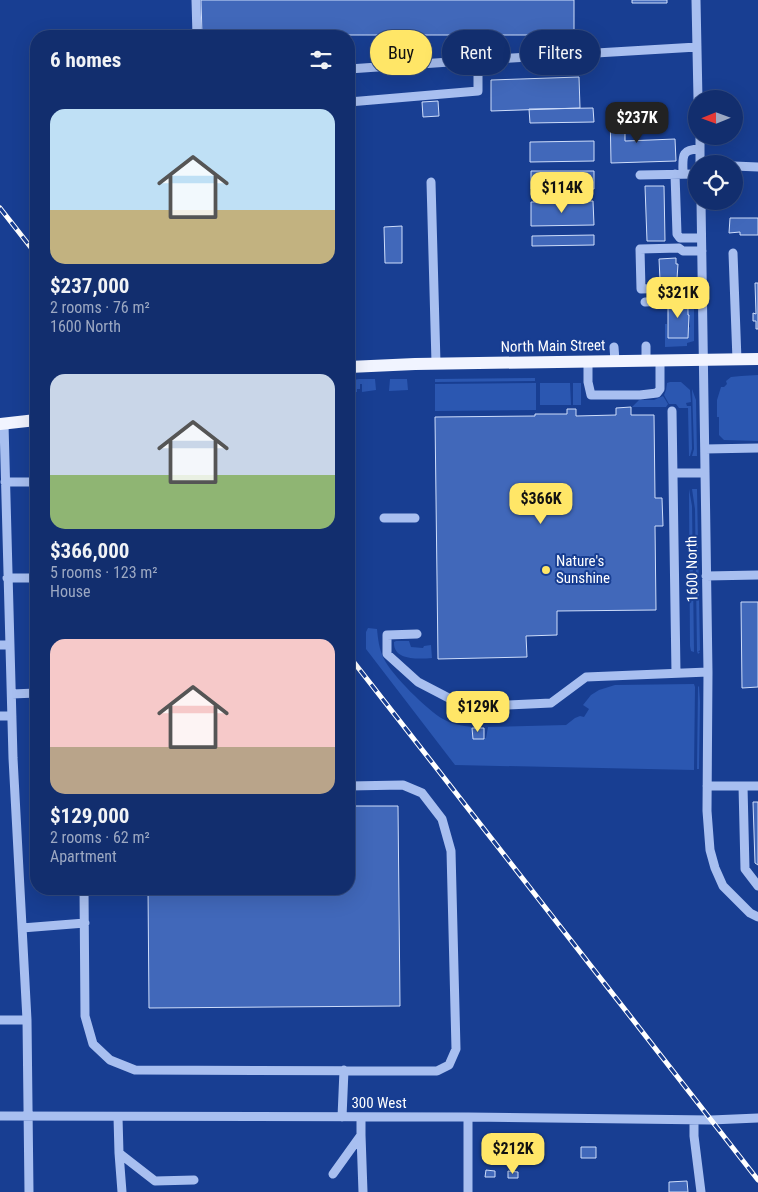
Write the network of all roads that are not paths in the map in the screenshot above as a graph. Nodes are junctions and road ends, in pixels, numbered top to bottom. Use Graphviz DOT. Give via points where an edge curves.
graph roads {
  1 [pos="196,0"];
  2 [pos="696,0"];
  3 [pos="196,30"];
  4 [pos="697,47"];
  5 [pos="510,58"];
  6 [pos="442,62"];
  7 [pos="355,68"];
  8 [pos="478,75"];
  9 [pos="698,90"];
  10 [pos="355,101"];
  11 [pos="700,145"];
  12 [pos="700,149"];
  13 [pos="700,155"];
  14 [pos="743,166"];
  15 [pos="758,167"];
  16 [pos="679,174"];
  17 [pos="688,174"];
  18 [pos="640,175"];
  19 [pos="431,182"];
  20 [pos="701,210"];
  21 [pos="701,238"];
  22 [pos="702,251"];
  23 [pos="733,253"];
  24 [pos="703,287"];
  25 [pos="703,300"];
  26 [pos="668,301"];
  27 [pos="680,301"];
  28 [pos="645,302"];
  29 [pos="646,346"];
  30 [pos="614,347"];
  31 [pos="704,360"];
  32 [pos="737,360"];
  33 [pos="758,360"];
  34 [pos="614,361"];
  35 [pos="646,361"];
  36 [pos="660,361"];
  37 [pos="588,362"];
  38 [pos="436,363"];
  39 [pos="355,367"];
  40 [pos="672,411"];
  41 [pos="30,421"];
  42 [pos="2,424"];
  43 [pos="758,448"];
  44 [pos="705,449"];
  45 [pos="673,473"];
  46 [pos="704,473"];
  47 [pos="5,482"];
  48 [pos="30,482"];
  49 [pos="384,518"];
  50 [pos="415,518"];
  51 [pos="3,528"];
  52 [pos="758,575"];
  53 [pos="706,576"];
  54 [pos="7,578"];
  55 [pos="30,578"];
  56 [pos="4,599"];
  57 [pos="416,634"];
  58 [pos="0,645"];
  59 [pos="10,645"];
  60 [pos="708,672"];
  61 [pos="676,673"];
  62 [pos="30,693"];
  63 [pos="12,694"];
  64 [pos="0,716"];
  65 [pos="12,716"];
  66 [pos="355,786"];
  67 [pos="707,786"];
  68 [pos="743,786"];
  69 [pos="758,786"];
  70 [pos="758,886"];
  71 [pos="84,895"];
  72 [pos="758,917"];
  73 [pos="84,923"];
  74 [pos="22,928"];
  75 [pos="0,1020"];
  76 [pos="27,1020"];
  77 [pos="344,1070"];
  78 [pos="0,1116"];
  79 [pos="29,1116"];
  80 [pos="118,1117"];
  81 [pos="342,1117"];
  82 [pos="361,1117"];
  83 [pos="468,1117"];
  84 [pos="758,1118"];
  85 [pos="694,1120"];
  86 [pos="361,1135"];
  87 [pos="119,1153"];
  88 [pos="333,1174"];
  89 [pos="194,1180"];
  90 [pos="154,1181"];
  91 [pos="29,1192"];
  92 [pos="122,1192"];
  93 [pos="155,1192"];
  94 [pos="363,1192"];
  95 [pos="468,1192"];
  96 [pos="701,1192"];
  1 -- 3 [label="street"];
  2 -- 4 [label="street"];
  4 -- 5 [label="street"];
  4 -- 9 [label="street"];
  6 -- 7 [label="street"];
  8 -- 10 [label="street" via="478,91"];
  11 -- 12 [label="street"];
  12 -- 13 [label="street"];
  12 -- 16 [label="street" via="685,152"];
  14 -- 15 [label="street"];
  16 -- 17 [label="street"];
  16 -- 18 [label="street"];
  16 -- 21 [label="street" via="677,234 680,238"];
  19 -- 38 [label="street"];
  20 -- 21 [label="street, 1600 North"];
  21 -- 22 [label="street, 1600 North"];
  22 -- 24 [label="street, 1600 North"];
  22 -- 24 [label="street" via="640,249 641,288"];
  23 -- 32 [label="street"];
  24 -- 25 [label="street, 1600 North"];
  25 -- 27 [label="street"];
  25 -- 31 [label="street, 1600 North"];
  26 -- 28 [label="street"];
  29 -- 35 [label="street"];
  30 -- 34 [label="street"];
  31 -- 32 [label="main road, North Main Street"];
  31 -- 36 [label="main road, North Main Street"];
  31 -- 44 [label="street, 1600 North"];
  32 -- 33 [label="main road, North Main Street"];
  34 -- 35 [label="main road, North Main Street"];
  34 -- 37 [label="main road, North Main Street"];
  35 -- 36 [label="main road, North Main Street"];
  36 -- 37 [label="street" via="660,389 657,393 640,395 591,395"];
  37 -- 38 [label="main road, North Main Street"];
  38 -- 39 [label="main road, North Main Street"];
  40 -- 45 [label="street"];
  41 -- 42 [label="main road"];
  42 -- 47 [label="street"];
  43 -- 44 [label="street"];
  44 -- 46 [label="street, 1600 North"];
  45 -- 46 [label="street"];
  45 -- 61 [label="street"];
  46 -- 53 [label="street, 1600 North"];
  47 -- 48 [label="street"];
  47 -- 51 [label="street"];
  49 -- 50 [label="street"];
  51 -- 54 [label="street"];
  52 -- 53 [label="street"];
  53 -- 60 [label="street, 1600 North"];
  54 -- 55 [label="street"];
  54 -- 56 [label="street"];
  56 -- 59 [label="street"];
  57 -- 61 [label="street" via="387,635 387,654 418,682 466,707 551,703 586,677"];
  58 -- 59 [label="street"];
  59 -- 63 [label="street"];
  60 -- 61 [label="street"];
  60 -- 67 [label="street, 1600 North"];
  62 -- 63 [label="street"];
  63 -- 65 [label="street"];
  64 -- 65 [label="street"];
  65 -- 74 [label="street"];
  66 -- 77 [label="street" via="403,785 422,793 442,820 451,851 456,1049 449,1065 437,1071"];
  67 -- 68 [label="street"];
  67 -- 72 [label="street, 1600 North" via="710,850 715,868 730,893"];
  68 -- 69 [label="street"];
  68 -- 70 [label="street" via="745,869"];
  71 -- 73 [label="street"];
  73 -- 74 [label="street"];
  73 -- 77 [label="street" via="85,1016 94,1044 110,1060 135,1070"];
  74 -- 76 [label="street"];
  75 -- 76 [label="street"];
  76 -- 79 [label="street"];
  77 -- 81 [label="street"];
  78 -- 79 [label="street, 300 West"];
  79 -- 80 [label="street, 300 West"];
  79 -- 91 [label="street"];
  80 -- 81 [label="street, 300 West"];
  80 -- 87 [label="street"];
  81 -- 82 [label="street, 300 West"];
  82 -- 83 [label="street, 300 West"];
  82 -- 86 [label="street"];
  83 -- 85 [label="street, 300 West"];
  83 -- 95 [label="street"];
  84 -- 85 [label="street, 300 West"];
  85 -- 96 [label="street"];
  86 -- 88 [label="street"];
  86 -- 94 [label="street"];
  87 -- 90 [label="street"];
  87 -- 92 [label="street"];
  89 -- 90 [label="street"];
  90 -- 93 [label="street"];
}
